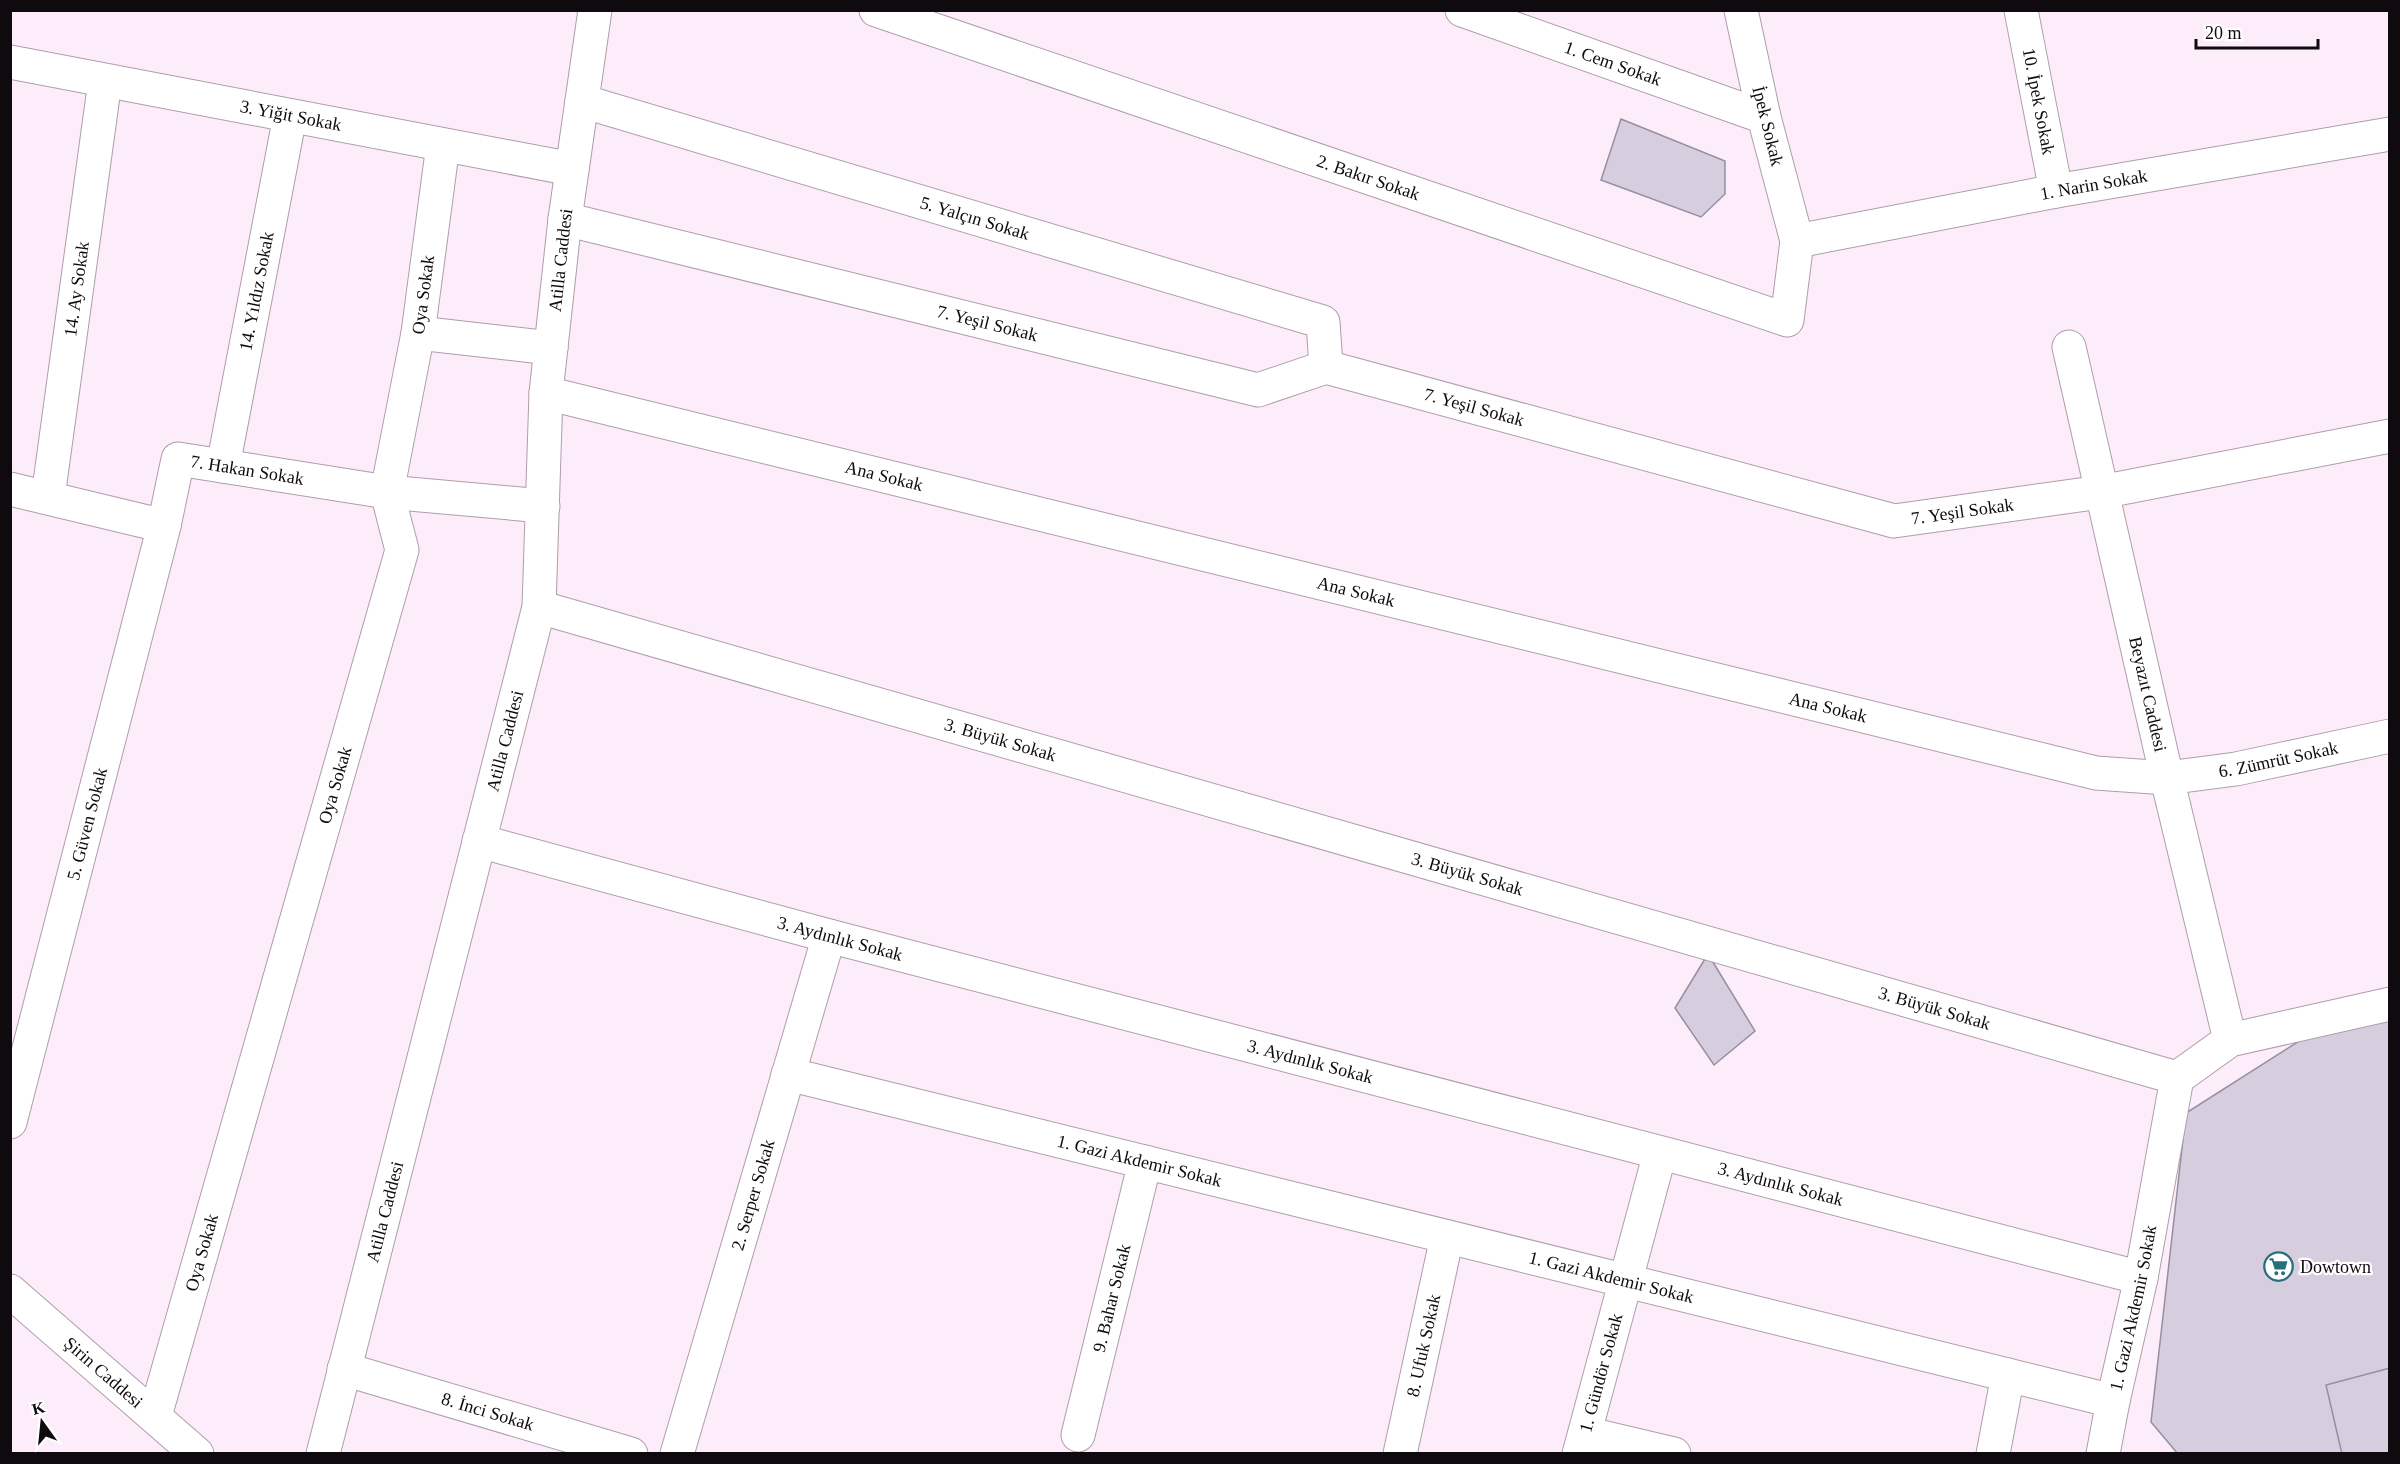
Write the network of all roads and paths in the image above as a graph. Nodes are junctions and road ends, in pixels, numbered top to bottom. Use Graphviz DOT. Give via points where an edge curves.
graph roads {
  1 [pos="595,10"];
  2 [pos="876,10"];
  3 [pos="1462,10"];
  4 [pos="1741,10"];
  5 [pos="2021,10"];
  6 [pos="10,62"];
  7 [pos="105,81"];
  8 [pos="582,101"];
  9 [pos="290,116"];
  10 [pos="1764,117"];
  11 [pos="2390,134"];
  12 [pos="443,145"];
  13 [pos="572,169"];
  14 [pos="2056,191"];
  15 [pos="565,219"];
  16 [pos="1797,241"];
  17 [pos="418,333"];
  18 [pos="2069,347"];
  19 [pos="551,348"];
  20 [pos="1326,367"];
  21 [pos="546,393"];
  22 [pos="2390,436"];
  23 [pos="223,466"];
  24 [pos="10,489"];
  25 [pos="387,492"];
  26 [pos="2101,492"];
  27 [pos="48,497"];
  28 [pos="543,506"];
  29 [pos="164,526"];
  30 [pos="539,607"];
  31 [pos="2390,736"];
  32 [pos="2167,778"];
  33 [pos="479,841"];
  34 [pos="829,936"];
  35 [pos="2390,1004"];
  36 [pos="2230,1040"];
  37 [pos="788,1074"];
  38 [pos="2177,1078"];
  39 [pos="10,1122"];
  40 [pos="1660,1153"];
  41 [pos="1145,1162"];
  42 [pos="1447,1237"];
  43 [pos="2141,1278"];
  44 [pos="1625,1280"];
  45 [pos="16,1302"];
  46 [pos="344,1369"];
  47 [pos="2008,1375"];
  48 [pos="2113,1401"];
  49 [pos="155,1416"];
  50 [pos="1078,1435"];
  51 [pos="1582,1443"];
  52 [pos="197,1454"];
  53 [pos="322,1454"];
  54 [pos="631,1454"];
  55 [pos="677,1454"];
  56 [pos="1400,1454"];
  57 [pos="1674,1454"];
  58 [pos="1992,1454"];
  59 [pos="2103,1454"];
  1 -- 8 [label="street, Atilla Caddesi"];
  2 -- 16 [label="street, 2. Bakır Sokak" via="1787,320"];
  3 -- 10 [label="street, 1. Cem Sokak"];
  4 -- 10 [label="street, İpek Sokak"];
  5 -- 14 [label="street, 10. İpek Sokak"];
  6 -- 7 [label="street, 3. Yiğit Sokak"];
  7 -- 9 [label="street, 3. Yiğit Sokak"];
  7 -- 27 [label="street, 14. Ay Sokak"];
  8 -- 13 [label="street, Atilla Caddesi"];
  8 -- 20 [label="street, 5. Yalçın Sokak" via="1323,322"];
  9 -- 12 [label="street, 3. Yiğit Sokak"];
  9 -- 23 [label="street, 14. Yıldız Sokak"];
  10 -- 16 [label="street, İpek Sokak"];
  11 -- 14 [label="street, 1. Narin Sokak"];
  12 -- 13 [label="street, 3. Yiğit Sokak"];
  12 -- 17 [label="street, Oya Sokak"];
  13 -- 15 [label="street, Atilla Caddesi"];
  14 -- 16 [label="street, 1. Narin Sokak"];
  15 -- 19 [label="street, Atilla Caddesi"];
  15 -- 20 [label="street, 7. Yeşil Sokak" via="1258,390"];
  17 -- 19 [label="street"];
  17 -- 25 [label="street, Oya Sokak"];
  18 -- 26 [label="street, Beyazıt Caddesi"];
  19 -- 21 [label="street, Atilla Caddesi"];
  20 -- 26 [label="street, 7. Yeşil Sokak" via="1894,521"];
  21 -- 28 [label="street, Atilla Caddesi"];
  21 -- 32 [label="street, Ana Sokak" via="2096,772"];
  22 -- 26 [label="street, 7. Yeşil Sokak"];
  23 -- 25 [label="street, 7. Hakan Sokak"];
  23 -- 29 [label="street, 7. Hakan Sokak" via="178,459"];
  24 -- 27 [label="street"];
  25 -- 28 [label="street, 7. Hakan Sokak"];
  25 -- 49 [label="street, Oya Sokak" via="402,550"];
  26 -- 32 [label="street, Beyazıt Caddesi"];
  27 -- 29 [label="street"];
  28 -- 30 [label="street, Atilla Caddesi"];
  29 -- 39 [label="street, 5. Güven Sokak"];
  30 -- 33 [label="street, Atilla Caddesi"];
  30 -- 38 [label="street, 3. Büyük Sokak"];
  31 -- 32 [label="street, 6. Zümrüt Sokak" via="2236,769"];
  32 -- 36 [label="street, Beyazıt Caddesi"];
  33 -- 34 [label="street, 3. Aydınlık Sokak"];
  33 -- 46 [label="street, Atilla Caddesi"];
  34 -- 37 [label="street, 2. Serper Sokak"];
  34 -- 40 [label="street, 3. Aydınlık Sokak"];
  35 -- 36 [label="street"];
  36 -- 38 [label="street"];
  37 -- 41 [label="street, 1. Gazi Akdemir Sokak"];
  37 -- 55 [label="street, 2. Serper Sokak"];
  38 -- 43 [label="street, 1. Gazi Akdemir Sokak"];
  40 -- 43 [label="street, 3. Aydınlık Sokak"];
  40 -- 44 [label="street, 1. Gündör Sokak"];
  41 -- 42 [label="street, 1. Gazi Akdemir Sokak"];
  41 -- 50 [label="street, 9. Bahar Sokak"];
  42 -- 44 [label="street, 1. Gazi Akdemir Sokak"];
  42 -- 56 [label="street, 8. Ufuk Sokak"];
  43 -- 48 [label="street, 1. Gazi Akdemir Sokak"];
  44 -- 47 [label="street, 1. Gazi Akdemir Sokak"];
  44 -- 51 [label="street, 1. Gündör Sokak"];
  45 -- 49 [label="street, Şirin Caddesi"];
  46 -- 53 [label="street, Atilla Caddesi"];
  46 -- 54 [label="street, 8. İnci Sokak"];
  47 -- 48 [label="street, 1. Gazi Akdemir Sokak"];
  47 -- 58 [label="street"];
  48 -- 59 [label="street"];
  49 -- 52 [label="street, Şirin Caddesi"];
  51 -- 57 [label="street"];
}
